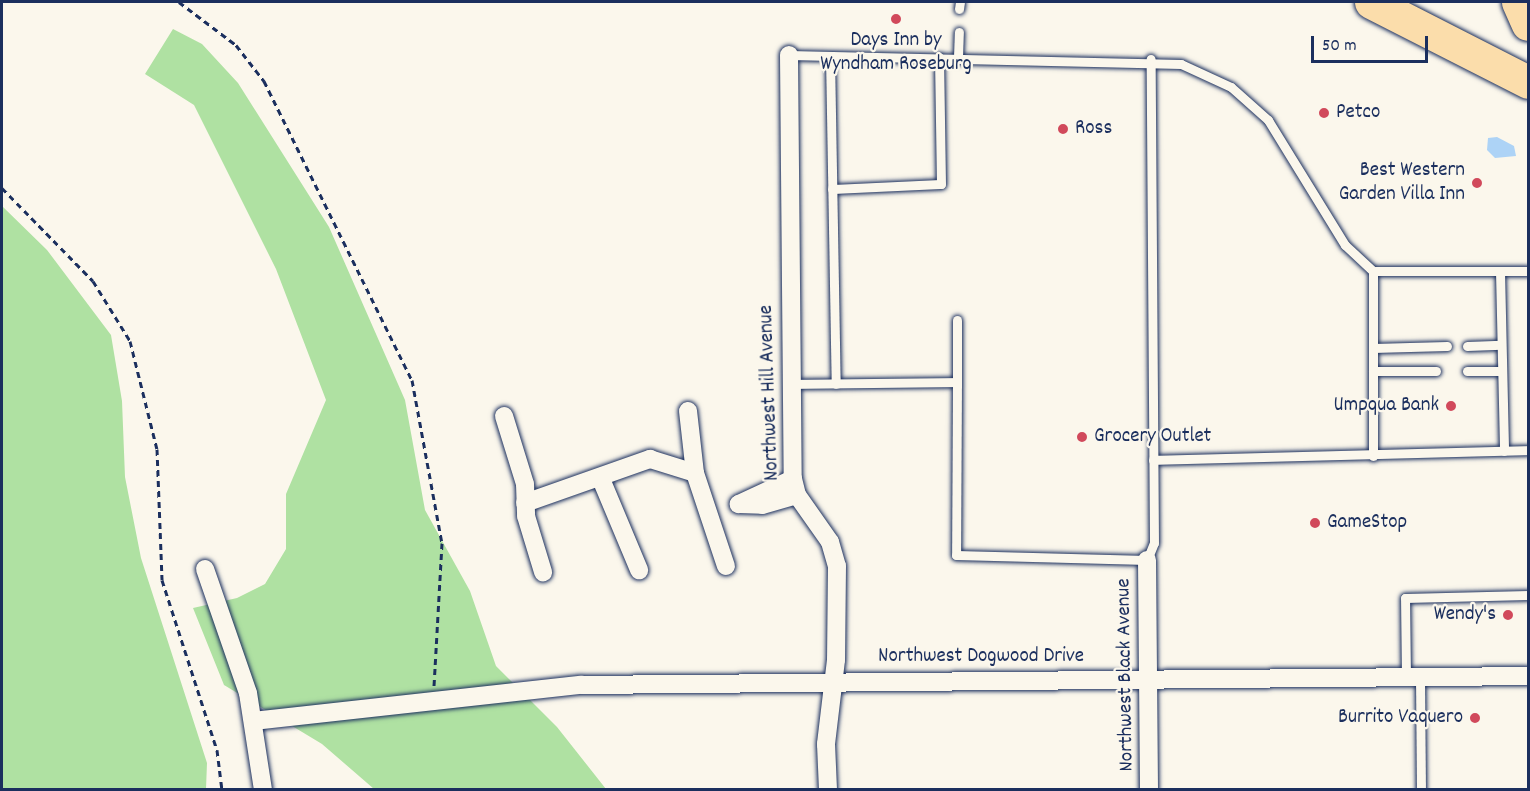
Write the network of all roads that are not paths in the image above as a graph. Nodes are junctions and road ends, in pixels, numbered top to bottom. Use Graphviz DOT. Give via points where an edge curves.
graph roads {
  1 [pos="1371,2"];
  2 [pos="1518,2"];
  3 [pos="1528,24"];
  4 [pos="959,33"];
  5 [pos="789,55"];
  6 [pos="830,56"];
  7 [pos="939,57"];
  8 [pos="958,57"];
  9 [pos="1151,60"];
  10 [pos="1528,82"];
  11 [pos="832,189"];
  12 [pos="1373,271"];
  13 [pos="1500,271"];
  14 [pos="1528,271"];
  15 [pos="957,320"];
  16 [pos="1502,345"];
  17 [pos="1447,346"];
  18 [pos="1467,346"];
  19 [pos="1373,348"];
  20 [pos="1373,371"];
  21 [pos="1436,371"];
  22 [pos="1467,371"];
  23 [pos="1502,371"];
  24 [pos="957,382"];
  25 [pos="790,384"];
  26 [pos="836,384"];
  27 [pos="688,411"];
  28 [pos="504,416"];
  29 [pos="1528,450"];
  30 [pos="1504,451"];
  31 [pos="1373,456"];
  32 [pos="1153,460"];
  33 [pos="695,473"];
  34 [pos="601,479"];
  35 [pos="795,487"];
  36 [pos="525,503"];
  37 [pos="705,504"];
  38 [pos="1147,560"];
  39 [pos="726,566"];
  40 [pos="205,569"];
  41 [pos="639,570"];
  42 [pos="543,572"];
  43 [pos="1528,595"];
  44 [pos="1528,676"];
  45 [pos="1413,677"];
  46 [pos="1148,679"];
  47 [pos="834,680"];
  48 [pos="253,721"];
  49 [pos="263,789"];
  50 [pos="828,789"];
  51 [pos="1149,789"];
  52 [pos="1421,789"];
  1 -- 10 [label="highway"];
  2 -- 3 [label="highway"];
  4 -- 8 [label="lane"];
  5 -- 6 [label="lane"];
  5 -- 25 [label="street, Northwest Hill Avenue"];
  6 -- 7 [label="lane"];
  6 -- 11 [label="lane"];
  7 -- 8 [label="lane"];
  7 -- 11 [label="lane" via="941,184"];
  8 -- 9 [label="lane"];
  9 -- 12 [label="lane" via="1193,68 1244,95 1268,120 1346,245"];
  9 -- 32 [label="lane"];
  11 -- 26 [label="lane"];
  12 -- 13 [label="lane"];
  12 -- 19 [label="lane"];
  13 -- 14 [label="lane"];
  13 -- 16 [label="lane"];
  15 -- 24 [label="lane"];
  16 -- 18 [label="lane"];
  16 -- 23 [label="lane"];
  17 -- 19 [label="lane"];
  19 -- 20 [label="lane"];
  20 -- 21 [label="lane"];
  20 -- 31 [label="lane"];
  22 -- 23 [label="lane"];
  23 -- 30 [label="lane"];
  24 -- 26 [label="lane"];
  24 -- 38 [label="lane" via="956,555"];
  25 -- 26 [label="lane"];
  25 -- 35 [label="street, Northwest Hill Avenue"];
  27 -- 33 [label="street"];
  28 -- 36 [label="street" via="525,484"];
  29 -- 30 [label="lane"];
  30 -- 31 [label="lane"];
  31 -- 32 [label="lane"];
  32 -- 38 [label="lane" via="1154,543"];
  33 -- 34 [label="street" via="650,459"];
  33 -- 37 [label="street"];
  34 -- 36 [label="street"];
  34 -- 41 [label="street"];
  35 -- 37 [label="street" via="739,504"];
  35 -- 47 [label="street, Northwest Hill Avenue" via="834,555"];
  36 -- 42 [label="street"];
  37 -- 39 [label="street"];
  38 -- 46 [label="street, Northwest Black Avenue"];
  40 -- 48 [label="street"];
  43 -- 45 [label="lane" via="1405,598"];
  44 -- 45 [label="street, Northwest Dogwood Drive"];
  45 -- 46 [label="street, Northwest Dogwood Drive"];
  45 -- 52 [label="lane"];
  46 -- 47 [label="street, Northwest Dogwood Drive"];
  46 -- 51 [label="street, Northwest Black Avenue"];
  47 -- 48 [label="street, Northwest Dogwood Drive" via="581,685"];
  47 -- 50 [label="street, Northwest Hill Avenue" via="826,744"];
  48 -- 49 [label="street"];
}
